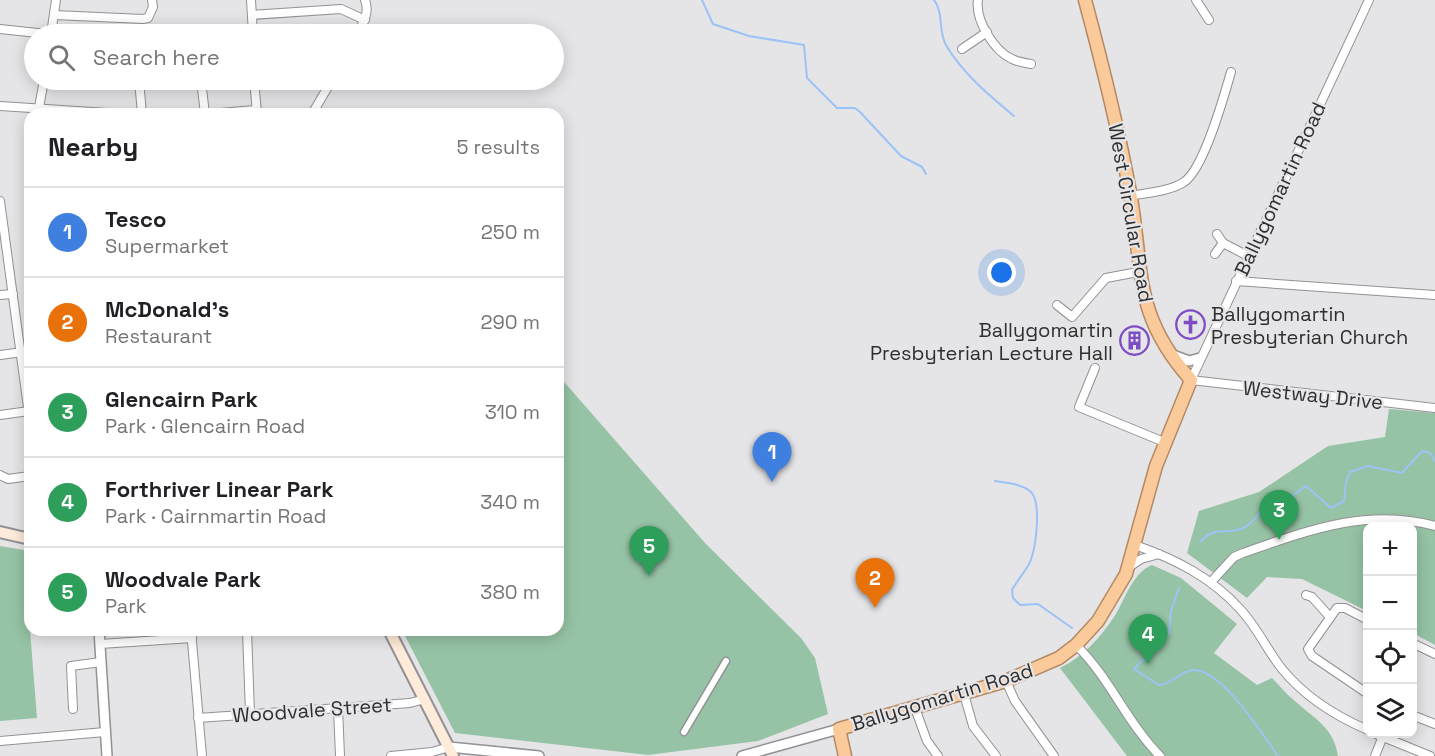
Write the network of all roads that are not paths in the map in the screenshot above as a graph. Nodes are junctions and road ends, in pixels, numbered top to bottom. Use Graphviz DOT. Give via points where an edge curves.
graph roads {
  1 [pos="56,0"];
  2 [pos="251,0"];
  3 [pos="365,0"];
  4 [pos="978,0"];
  5 [pos="1085,0"];
  6 [pos="1196,0"];
  7 [pos="1369,0"];
  8 [pos="152,4"];
  9 [pos="54,15"];
  10 [pos="252,15"];
  11 [pos="365,20"];
  12 [pos="1209,20"];
  13 [pos="52,24"];
  14 [pos="252,24"];
  15 [pos="363,24"];
  16 [pos="0,29"];
  17 [pos="24,31"];
  18 [pos="987,32"];
  19 [pos="962,49"];
  20 [pos="1031,64"];
  21 [pos="1231,72"];
  22 [pos="42,90"];
  23 [pos="140,90"];
  24 [pos="203,90"];
  25 [pos="255,90"];
  26 [pos="326,90"];
  27 [pos="0,106"];
  28 [pos="40,108"];
  29 [pos="141,108"];
  30 [pos="206,108"];
  31 [pos="256,108"];
  32 [pos="316,108"];
  33 [pos="24,110"];
  34 [pos="1130,196"];
  35 [pos="0,201"];
  36 [pos="1217,234"];
  37 [pos="1223,243"];
  38 [pos="1215,254"];
  39 [pos="1248,256"];
  40 [pos="1138,272"];
  41 [pos="1236,281"];
  42 [pos="13,294"];
  43 [pos="0,295"];
  44 [pos="1435,296"];
  45 [pos="1057,305"];
  46 [pos="20,352"];
  47 [pos="24,352"];
  48 [pos="1170,354"];
  49 [pos="0,355"];
  50 [pos="1200,358"];
  51 [pos="1095,368"];
  52 [pos="1191,380"];
  53 [pos="24,382"];
  54 [pos="1435,408"];
  55 [pos="24,411"];
  56 [pos="0,414"];
  57 [pos="1164,442"];
  58 [pos="0,475"];
  59 [pos="24,477"];
  60 [pos="1435,526"];
  61 [pos="0,532"];
  62 [pos="24,537"];
  63 [pos="1135,545"];
  64 [pos="1160,554"];
  65 [pos="1128,567"];
  66 [pos="1211,582"];
  67 [pos="1306,595"];
  68 [pos="1329,616"];
  69 [pos="1363,618"];
  70 [pos="99,636"];
  71 [pos="173,636"];
  72 [pos="191,636"];
  73 [pos="247,636"];
  74 [pos="392,636"];
  75 [pos="100,644"];
  76 [pos="1076,645"];
  77 [pos="1417,645"];
  78 [pos="1435,654"];
  79 [pos="726,661"];
  80 [pos="101,662"];
  81 [pos="1006,681"];
  82 [pos="1363,691"];
  83 [pos="964,694"];
  84 [pos="425,699"];
  85 [pos="338,708"];
  86 [pos="915,708"];
  87 [pos="73,709"];
  88 [pos="250,714"];
  89 [pos="1417,717"];
  90 [pos="198,718"];
  91 [pos="1435,724"];
  92 [pos="1363,728"];
  93 [pos="839,729"];
  94 [pos="105,732"];
  95 [pos="684,732"];
  96 [pos="1378,738"];
  97 [pos="1386,738"];
  98 [pos="0,741"];
  99 [pos="449,753"];
  100 [pos="107,756"];
  101 [pos="202,756"];
  102 [pos="340,756"];
  103 [pos="391,756"];
  104 [pos="539,756"];
  105 [pos="742,756"];
  106 [pos="845,756"];
  107 [pos="938,756"];
  108 [pos="996,756"];
  109 [pos="1054,756"];
  110 [pos="1160,756"];
  111 [pos="1375,756"];
  112 [pos="1430,756"];
  1 -- 9 [label="street"];
  2 -- 10 [label="street"];
  3 -- 11 [label="street"];
  4 -- 18 [label="street" via="978,14"];
  5 -- 34 [label="highway, West Circular Road"];
  6 -- 12 [label="street"];
  7 -- 39 [label="street, Ballygomartin Road"];
  8 -- 9 [label="street" via="148,18 144,19"];
  9 -- 13 [label="street"];
  10 -- 11 [label="street" via="341,9"];
  10 -- 14 [label="street"];
  11 -- 15 [label="street"];
  16 -- 17 [label="street"];
  18 -- 19 [label="street"];
  18 -- 20 [label="street" via="1002,52"];
  21 -- 34 [label="street" via="1215,125 1190,176 1183,183"];
  22 -- 28 [label="street"];
  23 -- 29 [label="street"];
  24 -- 30 [label="street"];
  25 -- 31 [label="street"];
  26 -- 32 [label="street"];
  27 -- 33 [label="street"];
  34 -- 40 [label="highway, West Circular Road"];
  35 -- 42 [label="street"];
  36 -- 37 [label="street"];
  37 -- 38 [label="street"];
  37 -- 39 [label="street"];
  39 -- 41 [label="street, Ballygomartin Road"];
  40 -- 45 [label="street" via="1106,278 1072,317"];
  40 -- 48 [label="highway, West Circular Road" via="1151,317"];
  41 -- 44 [label="street"];
  41 -- 50 [label="street, Ballygomartin Road"];
  42 -- 43 [label="street"];
  42 -- 46 [label="street"];
  46 -- 47 [label="street"];
  46 -- 49 [label="street"];
  46 -- 53 [label="street"];
  48 -- 50 [label="street" via="1189,361"];
  48 -- 52 [label="highway, West Circular Road"];
  50 -- 52 [label="street, Ballygomartin Road"];
  51 -- 57 [label="street" via="1079,407"];
  52 -- 54 [label="street, Westway Drive"];
  52 -- 57 [label="highway, Ballygomartin Road"];
  55 -- 56 [label="street"];
  57 -- 63 [label="highway, Ballygomartin Road"];
  58 -- 59 [label="street" via="8,479"];
  60 -- 66 [label="street" via="1397,519 1336,523 1243,553"];
  61 -- 62 [label="main road"];
  63 -- 64 [label="street"];
  63 -- 65 [label="highway, Ballygomartin Road"];
  64 -- 65 [label="street"];
  64 -- 66 [label="street"];
  65 -- 76 [label="highway, Ballygomartin Road" via="1098,621"];
  66 -- 92 [label="street" via="1248,616 1295,683 1333,713"];
  67 -- 68 [label="street"];
  68 -- 69 [label="street" via="1341,607"];
  68 -- 82 [label="street" via="1309,645 1309,653"];
  70 -- 75 [label="street"];
  71 -- 75 [label="street"];
  72 -- 90 [label="street"];
  73 -- 88 [label="street"];
  74 -- 84 [label="main road"];
  75 -- 80 [label="street"];
  76 -- 81 [label="highway, Ballygomartin Road" via="1059,658"];
  76 -- 110 [label="street" via="1101,671 1135,726"];
  77 -- 78 [label="street"];
  79 -- 95 [label="street"];
  80 -- 87 [label="street" via="71,666"];
  80 -- 94 [label="street"];
  81 -- 83 [label="highway, Ballygomartin Road"];
  81 -- 109 [label="street" via="1015,701"];
  83 -- 86 [label="highway, Ballygomartin Road"];
  83 -- 108 [label="street" via="973,726"];
  84 -- 85 [label="street, Woodvale Street"];
  84 -- 99 [label="main road"];
  85 -- 88 [label="street, Woodvale Street"];
  85 -- 102 [label="street"];
  86 -- 93 [label="highway, Ballygomartin Road"];
  86 -- 107 [label="street" via="927,741"];
  88 -- 90 [label="street, Woodvale Street"];
  89 -- 91 [label="street"];
  90 -- 101 [label="street"];
  93 -- 105 [label="street, Ballygomartin Road"];
  93 -- 106 [label="highway"];
  94 -- 98 [label="street"];
  94 -- 100 [label="street"];
  96 -- 111 [label="street"];
  97 -- 112 [label="street"];
  99 -- 103 [label="street"];
  99 -- 104 [label="street"];
}
